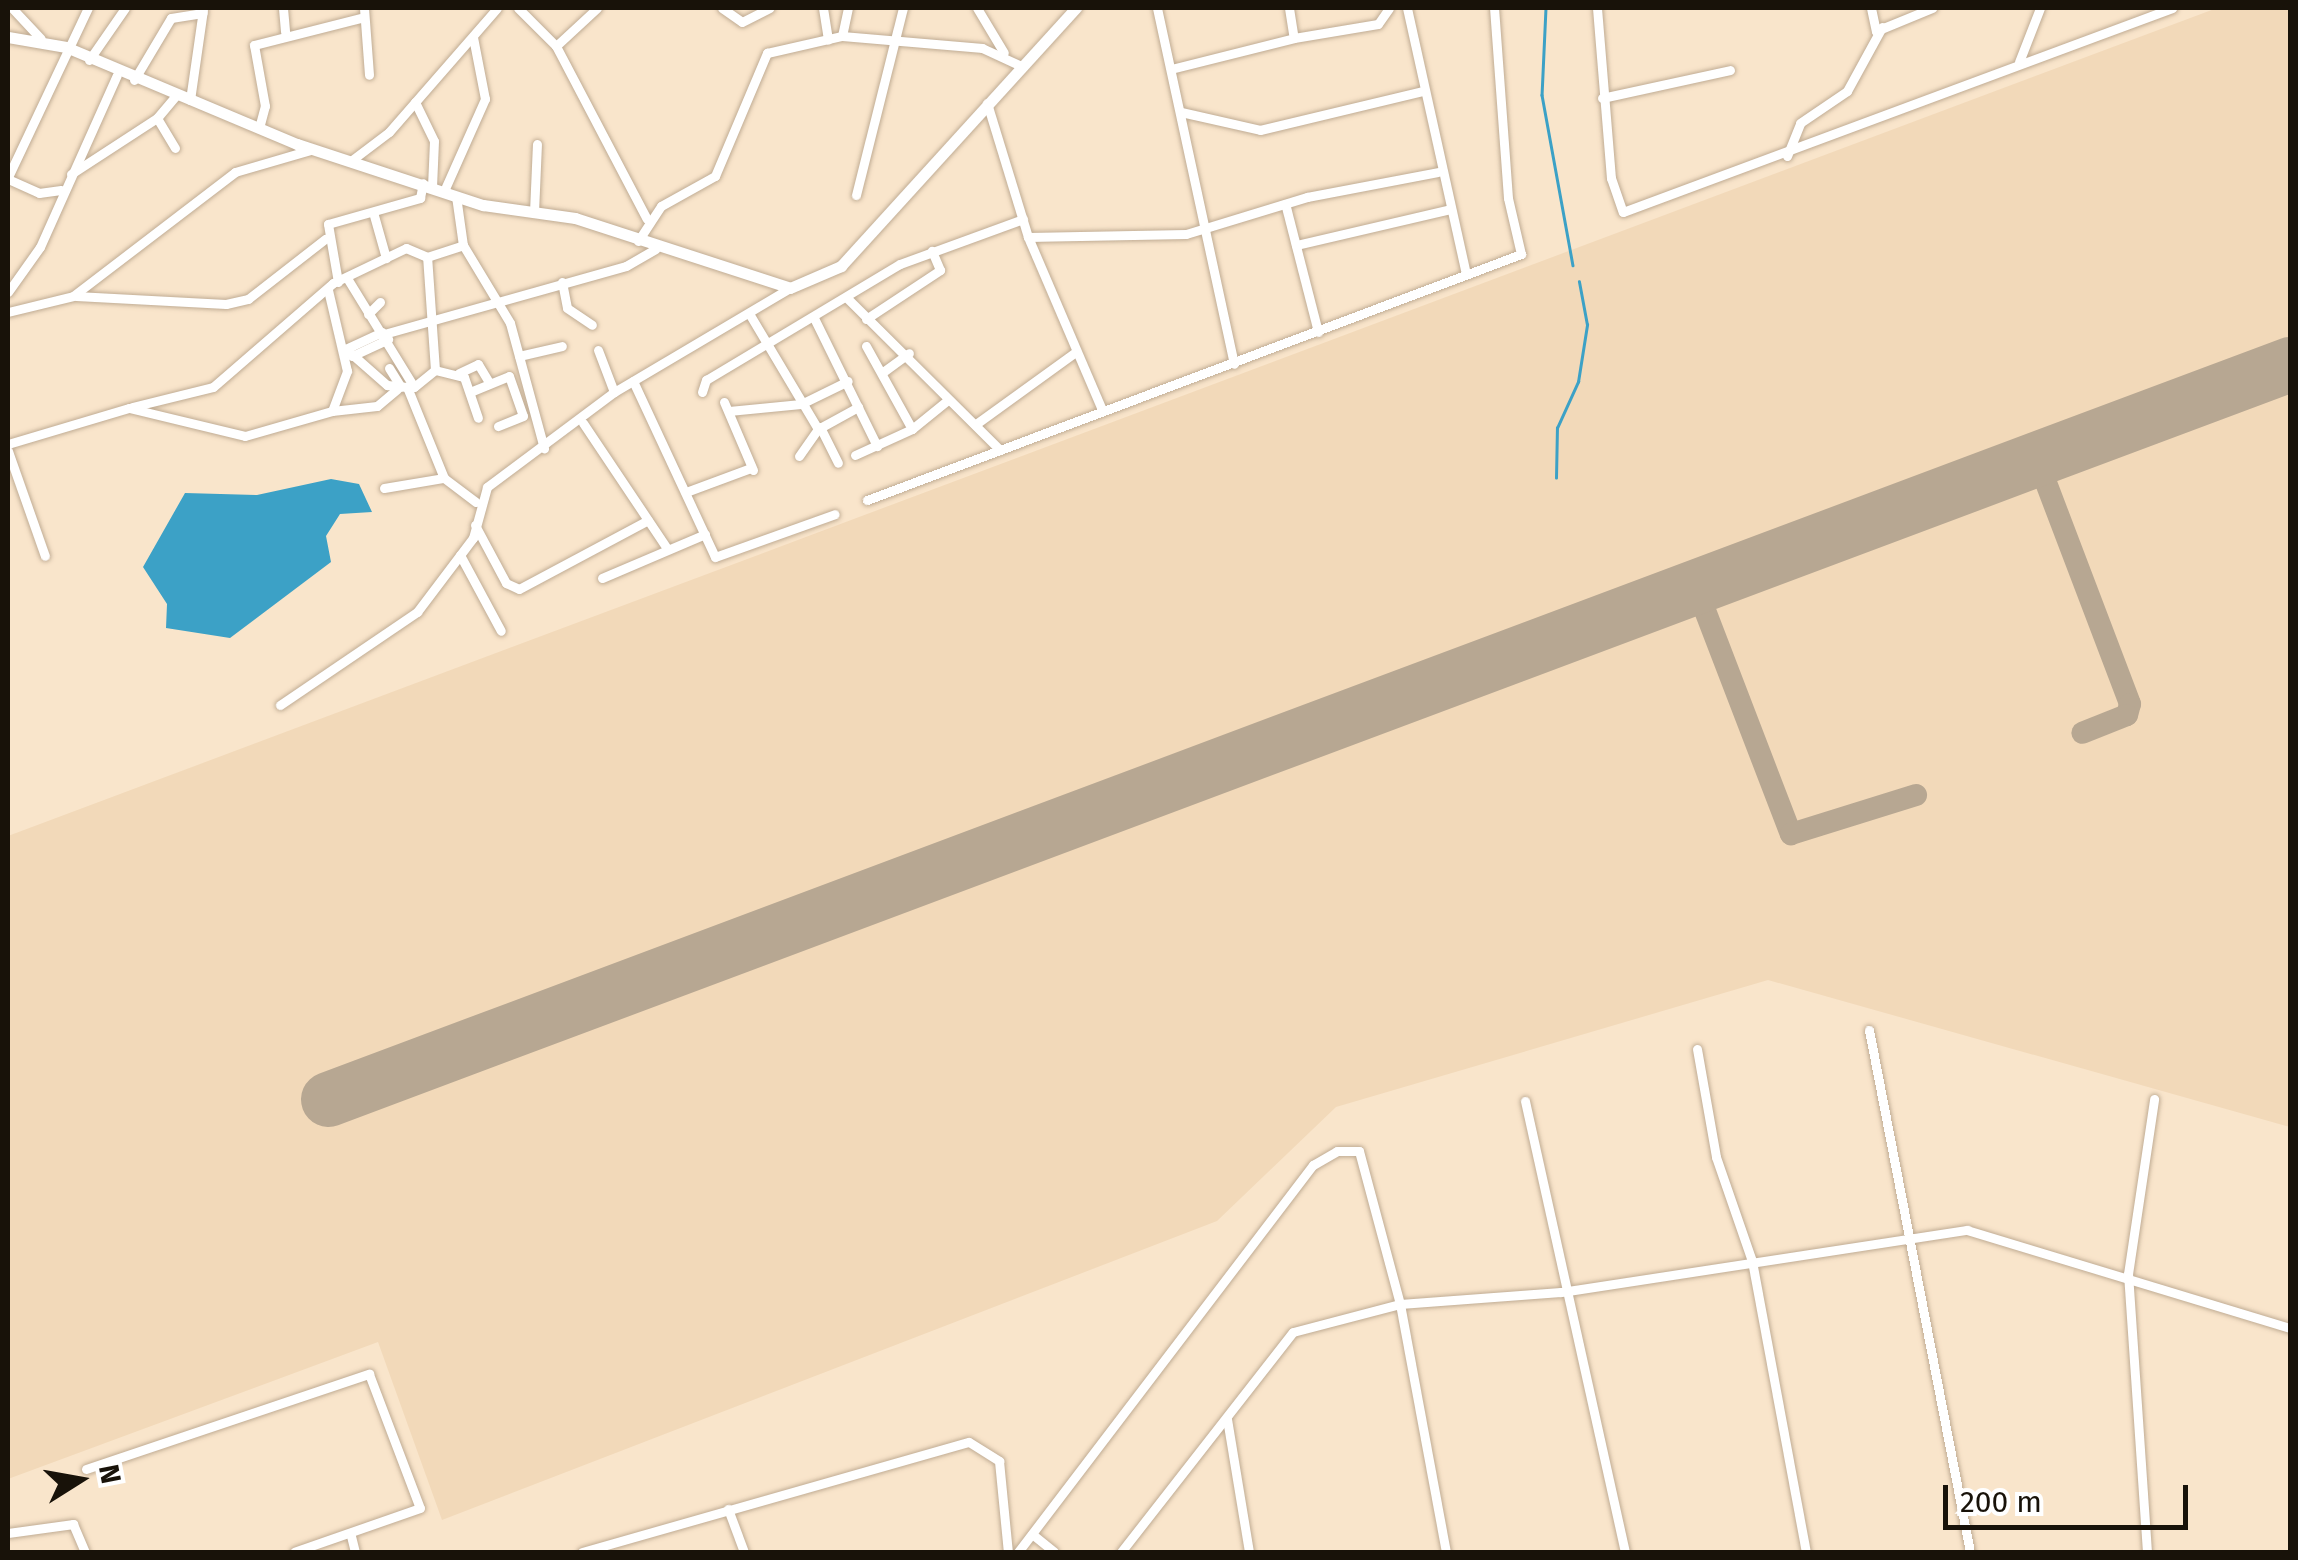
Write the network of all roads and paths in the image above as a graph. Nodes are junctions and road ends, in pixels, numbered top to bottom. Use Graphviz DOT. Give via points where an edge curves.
graph roads {
  1 [pos="12,8"];
  2 [pos="88,8"];
  3 [pos="125,8"];
  4 [pos="284,8"];
  5 [pos="518,8"];
  6 [pos="597,8"];
  7 [pos="722,8"];
  8 [pos="770,8"];
  9 [pos="822,8"];
  10 [pos="848,8"];
  11 [pos="903,8"];
  12 [pos="977,8"];
  13 [pos="1076,8"];
  14 [pos="1157,8"];
  15 [pos="1289,8"];
  16 [pos="1389,8"];
  17 [pos="1407,8"];
  18 [pos="1494,8"];
  19 [pos="1597,8"];
  20 [pos="1871,8"];
  21 [pos="1932,8"];
  22 [pos="2040,8"];
  23 [pos="2172,8"];
  24 [pos="203,10"];
  25 [pos="490,10"];
  26 [pos="362,13"];
  27 [pos="845,21"];
  28 [pos="825,23"];
  29 [pos="1882,28"];
  30 [pos="286,32"];
  31 [pos="842,36"];
  32 [pos="8,37"];
  33 [pos="473,37"];
  34 [pos="1294,38"];
  35 [pos="41,39"];
  36 [pos="828,40"];
  37 [pos="893,42"];
  38 [pos="556,46"];
  39 [pos="66,47"];
  40 [pos="1004,53"];
  41 [pos="89,60"];
  42 [pos="2019,62"];
  43 [pos="1019,66"];
  44 [pos="1172,70"];
  45 [pos="1730,70"];
  46 [pos="117,74"];
  47 [pos="369,75"];
  48 [pos="134,80"];
  49 [pos="1423,91"];
  50 [pos="176,95"];
  51 [pos="1602,98"];
  52 [pos="190,100"];
  53 [pos="986,101"];
  54 [pos="415,102"];
  55 [pos="1182,112"];
  56 [pos="157,118"];
  57 [pos="259,128"];
  58 [pos="538,144"];
  59 [pos="175,148"];
  60 [pos="313,149"];
  61 [pos="1786,156"];
  62 [pos="352,160"];
  63 [pos="1438,172"];
  64 [pos="68,176"];
  65 [pos="8,178"];
  66 [pos="439,189"];
  67 [pos="61,190"];
  68 [pos="856,195"];
  69 [pos="1286,208"];
  70 [pos="1448,210"];
  71 [pos="373,212"];
  72 [pos="534,212"];
  73 [pos="647,219"];
  74 [pos="1024,219"];
  75 [pos="1207,228"];
  76 [pos="1028,237"];
  77 [pos="325,239"];
  78 [pos="638,241"];
  79 [pos="463,245"];
  80 [pos="1296,246"];
  81 [pos="655,248"];
  82 [pos="932,251"];
  83 [pos="426,257"];
  84 [pos="386,258"];
  85 [pos="1465,270"];
  86 [pos="343,280"];
  87 [pos="562,282"];
  88 [pos="790,288"];
  89 [pos="328,290"];
  90 [pos="8,292"];
  91 [pos="73,296"];
  92 [pos="497,298"];
  93 [pos="847,298"];
  94 [pos="380,302"];
  95 [pos="8,312"];
  96 [pos="368,314"];
  97 [pos="750,315"];
  98 [pos="814,318"];
  99 [pos="866,319"];
  100 [pos="592,325"];
  101 [pos="435,326"];
  102 [pos="1318,332"];
  103 [pos="384,335"];
  104 [pos="766,345"];
  105 [pos="562,346"];
  106 [pos="866,346"];
  107 [pos="598,350"];
  108 [pos="1074,352"];
  109 [pos="349,353"];
  110 [pos="909,353"];
  111 [pos="519,356"];
  112 [pos="1234,364"];
  113 [pos="389,368"];
  114 [pos="435,370"];
  115 [pos="883,372"];
  116 [pos="459,373"];
  117 [pos="634,381"];
  118 [pos="848,381"];
  119 [pos="490,382"];
  120 [pos="402,388"];
  121 [pos="470,392"];
  122 [pos="614,392"];
  123 [pos="702,392"];
  124 [pos="948,400"];
  125 [pos="801,404"];
  126 [pos="858,406"];
  127 [pos="1100,407"];
  128 [pos="130,408"];
  129 [pos="332,412"];
  130 [pos="478,418"];
  131 [pos="584,423"];
  132 [pos="976,424"];
  133 [pos="498,426"];
  134 [pos="819,428"];
  135 [pos="912,428"];
  136 [pos="878,446"];
  137 [pos="8,447"];
  138 [pos="544,448"];
  139 [pos="1000,450"];
  140 [pos="855,455"];
  141 [pos="799,456"];
  142 [pos="838,463"];
  143 [pos="444,478"];
  144 [pos="384,488"];
  145 [pos="686,492"];
  146 [pos="866,500"];
  147 [pos="476,502"];
  148 [pos="835,514"];
  149 [pos="648,520"];
  150 [pos="474,525"];
  151 [pos="705,534"];
  152 [pos="666,547"];
  153 [pos="460,554"];
  154 [pos="45,556"];
  155 [pos="602,578"];
  156 [pos="500,632"];
  157 [pos="280,705"];
  158 [pos="1869,1030"];
  159 [pos="1697,1050"];
  160 [pos="2154,1099"];
  161 [pos="1525,1102"];
  162 [pos="1910,1238"];
  163 [pos="1752,1261"];
  164 [pos="2128,1274"];
  165 [pos="1561,1292"];
  166 [pos="1400,1304"];
  167 [pos="2290,1328"];
  168 [pos="1227,1419"];
  169 [pos="86,1469"];
  170 [pos="728,1510"];
  171 [pos="8,1533"];
  172 [pos="1032,1534"];
  173 [pos="351,1536"];
  174 [pos="85,1552"];
  175 [pos="294,1552"];
  176 [pos="356,1552"];
  177 [pos="582,1552"];
  178 [pos="744,1552"];
  179 [pos="1008,1552"];
  180 [pos="1018,1552"];
  181 [pos="1054,1552"];
  182 [pos="1121,1552"];
  183 [pos="1249,1552"];
  184 [pos="1446,1552"];
  185 [pos="1625,1552"];
  186 [pos="1806,1552"];
  187 [pos="1970,1552"];
  188 [pos="2147,1552"];
  1 -- 35 [label="street"];
  2 -- 39 [label="street"];
  3 -- 41 [label="street"];
  4 -- 30 [label="street"];
  5 -- 38 [label="street"];
  6 -- 38 [label="street"];
  7 -- 8 [label="street" via="742,22"];
  9 -- 28 [label="street"];
  10 -- 27 [label="street"];
  11 -- 37 [label="street"];
  12 -- 40 [label="street"];
  13 -- 43 [label="main road"];
  14 -- 44 [label="street"];
  15 -- 34 [label="street"];
  16 -- 34 [label="street" via="1378,24"];
  17 -- 49 [label="street"];
  18 -- 85 [label="street" via="1505,170 1521,254"];
  19 -- 51 [label="street"];
  20 -- 29 [label="street"];
  21 -- 29 [label="street"];
  22 -- 42 [label="street"];
  23 -- 42 [label="street"];
  24 -- 48 [label="street" via="171,18"];
  24 -- 52 [label="street"];
  25 -- 33 [label="street"];
  26 -- 30 [label="street"];
  26 -- 47 [label="street"];
  27 -- 28 [label="street"];
  27 -- 31 [label="street"];
  28 -- 36 [label="street"];
  29 -- 61 [label="street" via="1847,91 1800,123"];
  30 -- 57 [label="street" via="254,44 265,106"];
  31 -- 36 [label="street"];
  31 -- 37 [label="street"];
  32 -- 35 [label="main road"];
  33 -- 54 [label="street"];
  33 -- 66 [label="street" via="486,99"];
  34 -- 44 [label="street"];
  35 -- 39 [label="main road"];
  36 -- 73 [label="street" via="768,53 715,176"];
  37 -- 40 [label="street"];
  37 -- 68 [label="street"];
  38 -- 73 [label="street"];
  39 -- 41 [label="main road"];
  39 -- 65 [label="street" via="49,102"];
  40 -- 43 [label="street"];
  41 -- 46 [label="main road"];
  42 -- 61 [label="street"];
  43 -- 53 [label="main road"];
  44 -- 55 [label="street"];
  45 -- 51 [label="street"];
  46 -- 48 [label="main road"];
  46 -- 64 [label="street"];
  48 -- 50 [label="main road"];
  49 -- 55 [label="street" via="1260,130"];
  49 -- 63 [label="street"];
  50 -- 52 [label="main road"];
  50 -- 56 [label="street"];
  51 -- 61 [label="street" via="1622,212"];
  52 -- 57 [label="main road"];
  53 -- 74 [label="street"];
  53 -- 88 [label="main road" via="841,266"];
  54 -- 62 [label="street"];
  54 -- 66 [label="street" via="434,141"];
  55 -- 75 [label="street"];
  56 -- 59 [label="street"];
  56 -- 64 [label="street"];
  57 -- 60 [label="main road"];
  58 -- 72 [label="street" via="542,179"];
  60 -- 62 [label="main road"];
  60 -- 91 [label="street" via="235,172"];
  62 -- 66 [label="main road"];
  63 -- 69 [label="street"];
  63 -- 70 [label="street"];
  64 -- 67 [label="street"];
  65 -- 67 [label="street" via="40,193"];
  66 -- 71 [label="street"];
  66 -- 72 [label="main road"];
  66 -- 79 [label="street"];
  67 -- 90 [label="street" via="40,247"];
  69 -- 75 [label="street"];
  69 -- 80 [label="street"];
  70 -- 80 [label="street"];
  70 -- 85 [label="street"];
  71 -- 77 [label="street" via="328,224"];
  71 -- 84 [label="street"];
  72 -- 78 [label="main road"];
  73 -- 78 [label="street"];
  74 -- 76 [label="street"];
  74 -- 82 [label="street"];
  75 -- 76 [label="street"];
  75 -- 112 [label="street"];
  76 -- 108 [label="street"];
  77 -- 86 [label="street"];
  77 -- 91 [label="street" via="248,298 226,304"];
  78 -- 81 [label="main road"];
  79 -- 83 [label="street"];
  79 -- 92 [label="street"];
  80 -- 102 [label="street"];
  81 -- 87 [label="street"];
  81 -- 88 [label="main road"];
  82 -- 93 [label="street"];
  82 -- 99 [label="street" via="940,270"];
  83 -- 84 [label="street" via="414,246"];
  83 -- 101 [label="street"];
  84 -- 86 [label="street"];
  85 -- 102 [label="street" via="1390,310"];
  86 -- 89 [label="street"];
  86 -- 96 [label="street"];
  87 -- 92 [label="street"];
  87 -- 100 [label="street" via="567,308"];
  88 -- 97 [label="street"];
  89 -- 109 [label="street"];
  89 -- 128 [label="street" via="213,387"];
  91 -- 95 [label="street"];
  92 -- 101 [label="street"];
  92 -- 111 [label="street"];
  93 -- 98 [label="street"];
  93 -- 99 [label="street"];
  94 -- 96 [label="street"];
  96 -- 103 [label="street"];
  97 -- 104 [label="street"];
  97 -- 117 [label="street"];
  98 -- 104 [label="street"];
  98 -- 118 [label="street"];
  99 -- 110 [label="street"];
  101 -- 103 [label="street"];
  101 -- 114 [label="street"];
  102 -- 112 [label="street"];
  103 -- 109 [label="street"];
  103 -- 120 [label="street"];
  104 -- 123 [label="street" via="706,380"];
  104 -- 125 [label="street"];
  105 -- 111 [label="street"];
  106 -- 115 [label="street"];
  107 -- 122 [label="street"];
  108 -- 127 [label="street"];
  108 -- 132 [label="street"];
  109 -- 120 [label="street"];
  109 -- 129 [label="street" via="345,388"];
  110 -- 115 [label="street"];
  110 -- 124 [label="street"];
  111 -- 138 [label="street"];
  112 -- 127 [label="street"];
  113 -- 120 [label="street"];
  114 -- 116 [label="street"];
  114 -- 120 [label="street"];
  115 -- 135 [label="street"];
  116 -- 119 [label="street" via="478,364"];
  116 -- 121 [label="street"];
  117 -- 122 [label="street"];
  117 -- 145 [label="street"];
  118 -- 125 [label="street"];
  118 -- 126 [label="street"];
  119 -- 121 [label="street"];
  119 -- 133 [label="street" via="510,376 523,408 523,416"];
  120 -- 129 [label="street" via="377,406"];
  120 -- 143 [label="street"];
  121 -- 130 [label="street"];
  122 -- 131 [label="street"];
  124 -- 132 [label="street"];
  124 -- 135 [label="street"];
  125 -- 134 [label="street"];
  125 -- 145 [label="street" via="726,407 752,469"];
  126 -- 134 [label="street"];
  126 -- 136 [label="street"];
  127 -- 139 [label="street"];
  128 -- 129 [label="street" via="246,436"];
  128 -- 137 [label="street"];
  131 -- 138 [label="street"];
  131 -- 149 [label="street"];
  132 -- 139 [label="street"];
  134 -- 141 [label="street"];
  134 -- 142 [label="street"];
  135 -- 136 [label="street"];
  136 -- 140 [label="street"];
  137 -- 154 [label="street"];
  138 -- 147 [label="street"];
  139 -- 146 [label="street"];
  143 -- 144 [label="street"];
  143 -- 147 [label="street"];
  145 -- 151 [label="street"];
  147 -- 150 [label="street"];
  148 -- 151 [label="street" via="715,557"];
  149 -- 150 [label="street" via="519,589 506,583"];
  149 -- 152 [label="street"];
  150 -- 153 [label="street"];
  151 -- 152 [label="street"];
  152 -- 155 [label="street"];
  153 -- 156 [label="street"];
  153 -- 157 [label="street" via="416,612"];
  158 -- 162 [label="street"];
  159 -- 163 [label="street" via="1716,1157"];
  160 -- 164 [label="street"];
  161 -- 165 [label="street"];
  162 -- 163 [label="street"];
  162 -- 164 [label="street" via="1987,1232"];
  162 -- 187 [label="street"];
  163 -- 165 [label="street"];
  163 -- 186 [label="street"];
  164 -- 167 [label="street"];
  164 -- 188 [label="street"];
  165 -- 166 [label="street"];
  165 -- 185 [label="street" via="1612,1469"];
  166 -- 168 [label="street" via="1293,1332"];
  166 -- 172 [label="street" via="1360,1151 1337,1151 1313,1165"];
  166 -- 184 [label="street"];
  168 -- 182 [label="street"];
  168 -- 183 [label="street"];
  169 -- 173 [label="street" via="369,1374 420,1508"];
  170 -- 177 [label="street"];
  170 -- 178 [label="street"];
  170 -- 179 [label="street" via="969,1442 999,1461"];
  171 -- 174 [label="street" via="72,1524"];
  172 -- 180 [label="street"];
  172 -- 181 [label="street"];
  173 -- 175 [label="street"];
  173 -- 176 [label="street"];
}
